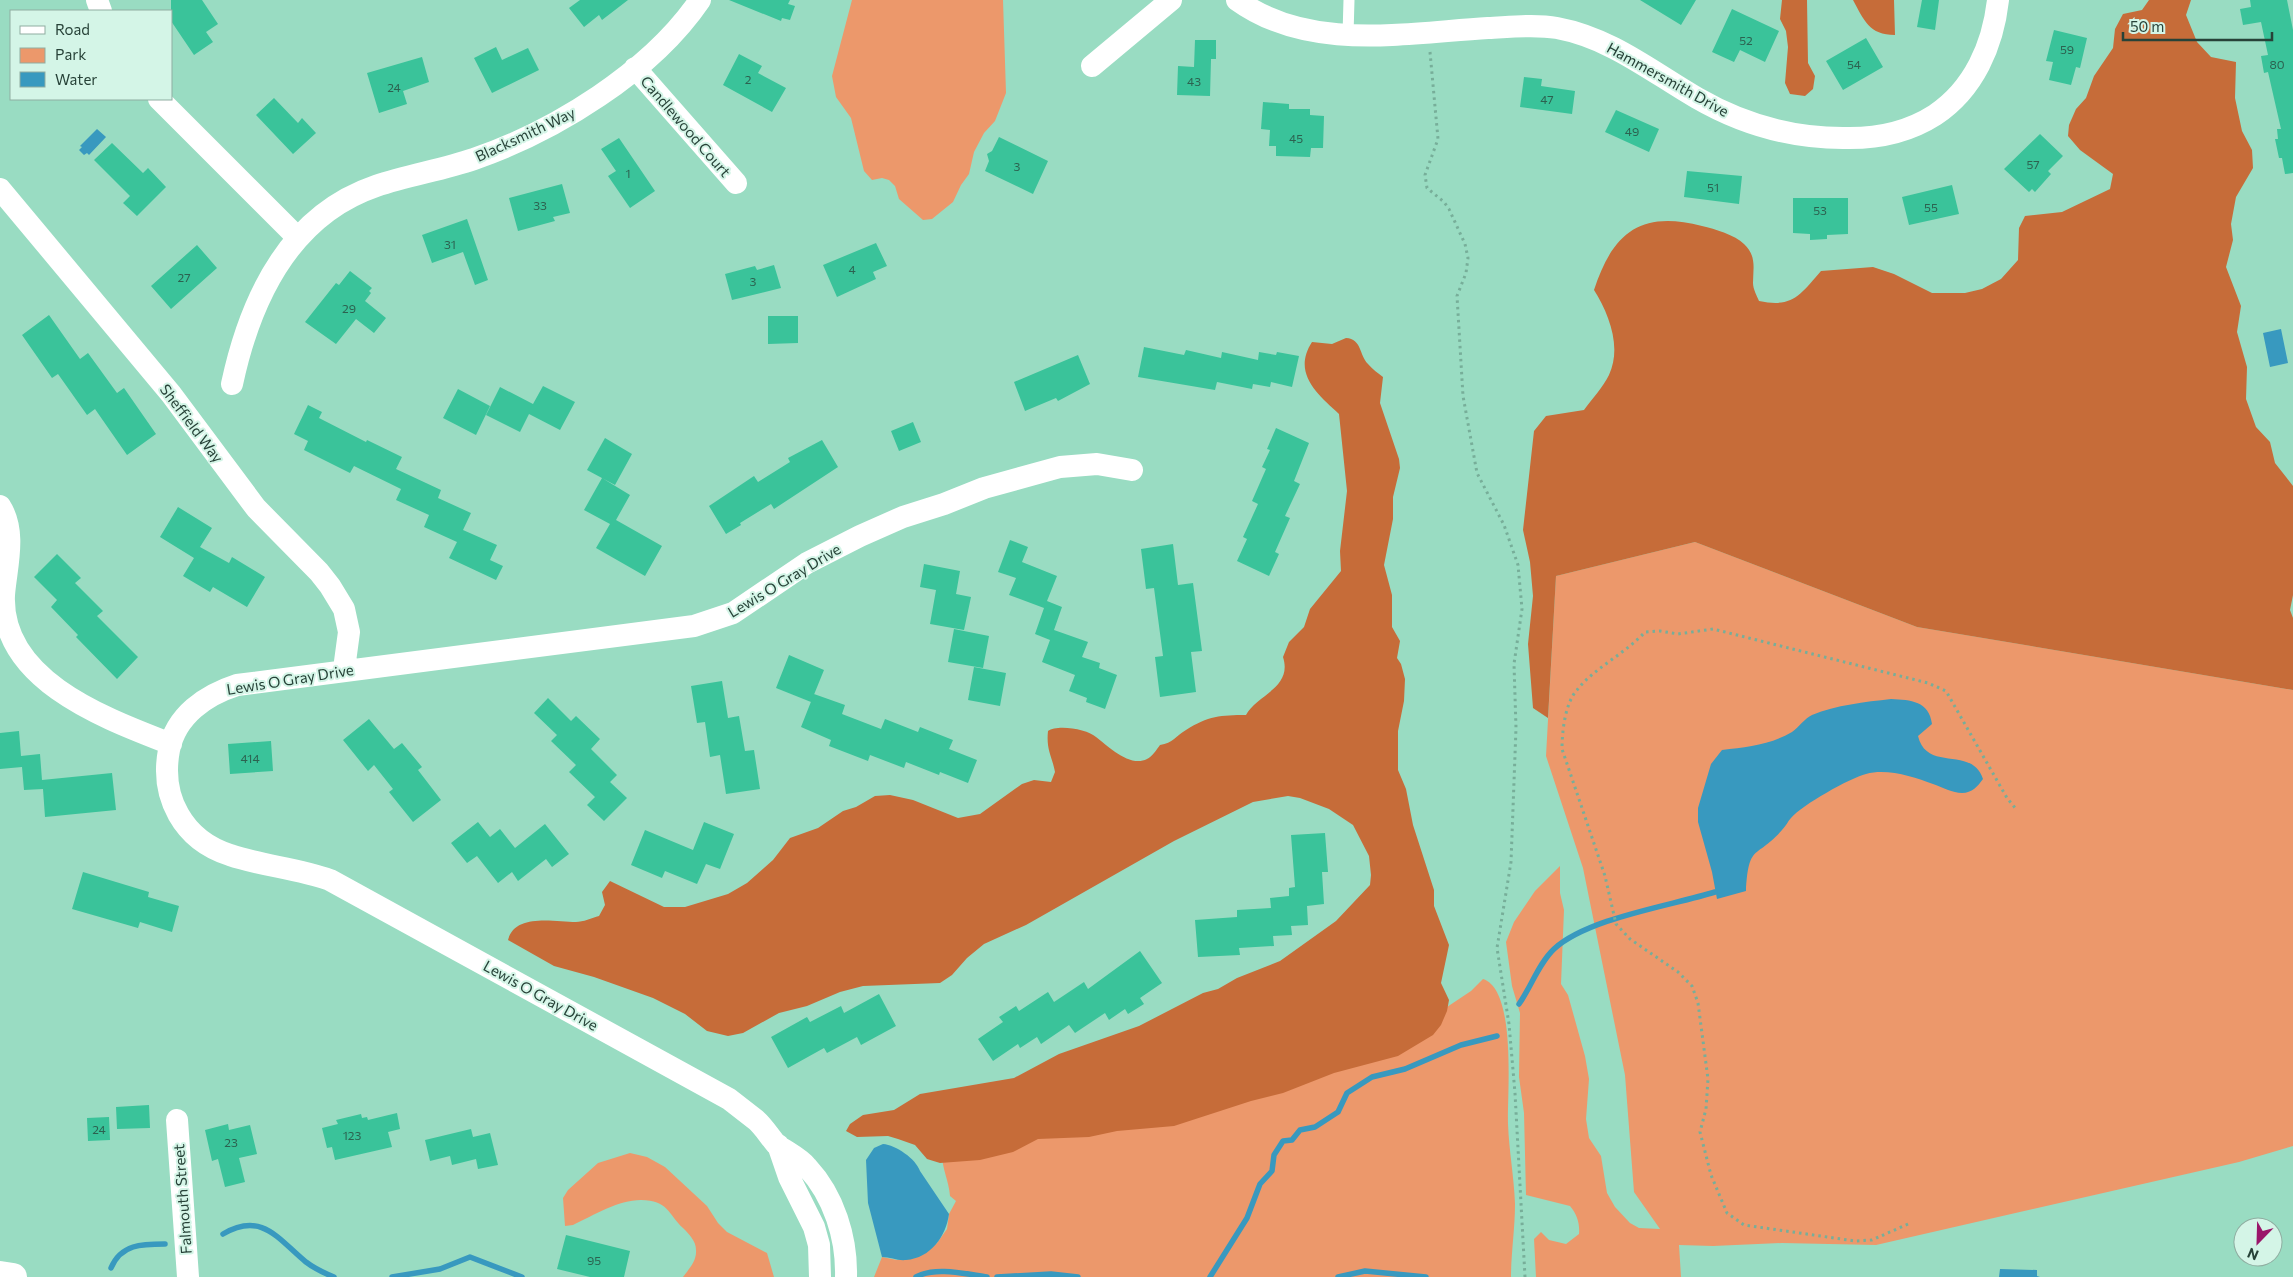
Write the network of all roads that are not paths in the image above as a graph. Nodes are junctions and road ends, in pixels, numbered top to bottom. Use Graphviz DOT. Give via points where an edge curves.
graph roads {
  1 [pos="700,0"];
  2 [pos="1171,0"];
  3 [pos="1237,0"];
  4 [pos="1349,0"];
  5 [pos="1998,0"];
  6 [pos="1348,35"];
  7 [pos="1092,66"];
  8 [pos="635,68"];
  9 [pos="160,100"];
  10 [pos="736,183"];
  11 [pos="0,189"];
  12 [pos="298,237"];
  13 [pos="232,384"];
  14 [pos="1132,470"];
  15 [pos="0,506"];
  16 [pos="344,669"];
  17 [pos="171,744"];
  18 [pos="177,1120"];
  19 [pos="778,1145"];
  20 [pos="0,1275"];
  21 [pos="13,1277"];
  22 [pos="188,1277"];
  23 [pos="820,1277"];
  24 [pos="846,1277"];
  1 -- 8 [label="street, Blacksmith Way" via="684,21"];
  2 -- 7 [label="street"];
  3 -- 6 [label="street, Hammersmith Drive" via="1293,28"];
  4 -- 6 [label="lane"];
  5 -- 6 [label="street, Hammersmith Drive" via="1990,42 1981,62 1959,94 1926,120 1892,134 1869,138 1810,136 1748,122 1700,100 1617,48 1558,28"];
  8 -- 10 [label="street, Candlewood Court"];
  8 -- 12 [label="street, Blacksmith Way" via="580,109 531,135 474,159 357,194 325,213"];
  9 -- 12 [label="street"];
  11 -- 16 [label="street, Sheffield Way" via="171,394 256,508 330,586 344,609 349,632"];
  12 -- 13 [label="street, Blacksmith Way" via="262,288 243,340"];
  14 -- 16 [label="street, Lewis O Gray Drive" via="1097,464 1060,467 984,488 860,536 807,563 733,613 701,624"];
  15 -- 17 [label="street" via="7,525 9,546 4,597 9,630 17,648 45,680 78,703"];
  16 -- 17 [label="street, Lewis O Gray Drive" via="238,684 220,690 189,713 176,730"];
  17 -- 19 [label="street, Lewis O Gray Drive" via="167,766 170,800 179,817 198,838 228,855 330,880 729,1099 757,1121"];
  18 -- 22 [label="street, Falmouth Street"];
  19 -- 23 [label="street, Lewis O Gray Drive" via="789,1177 814,1227 819,1245"];
  19 -- 24 [label="street, Lewis O Gray Drive" via="810,1170 835,1212 845,1245"];
  20 -- 21 [label="main road"];
}
